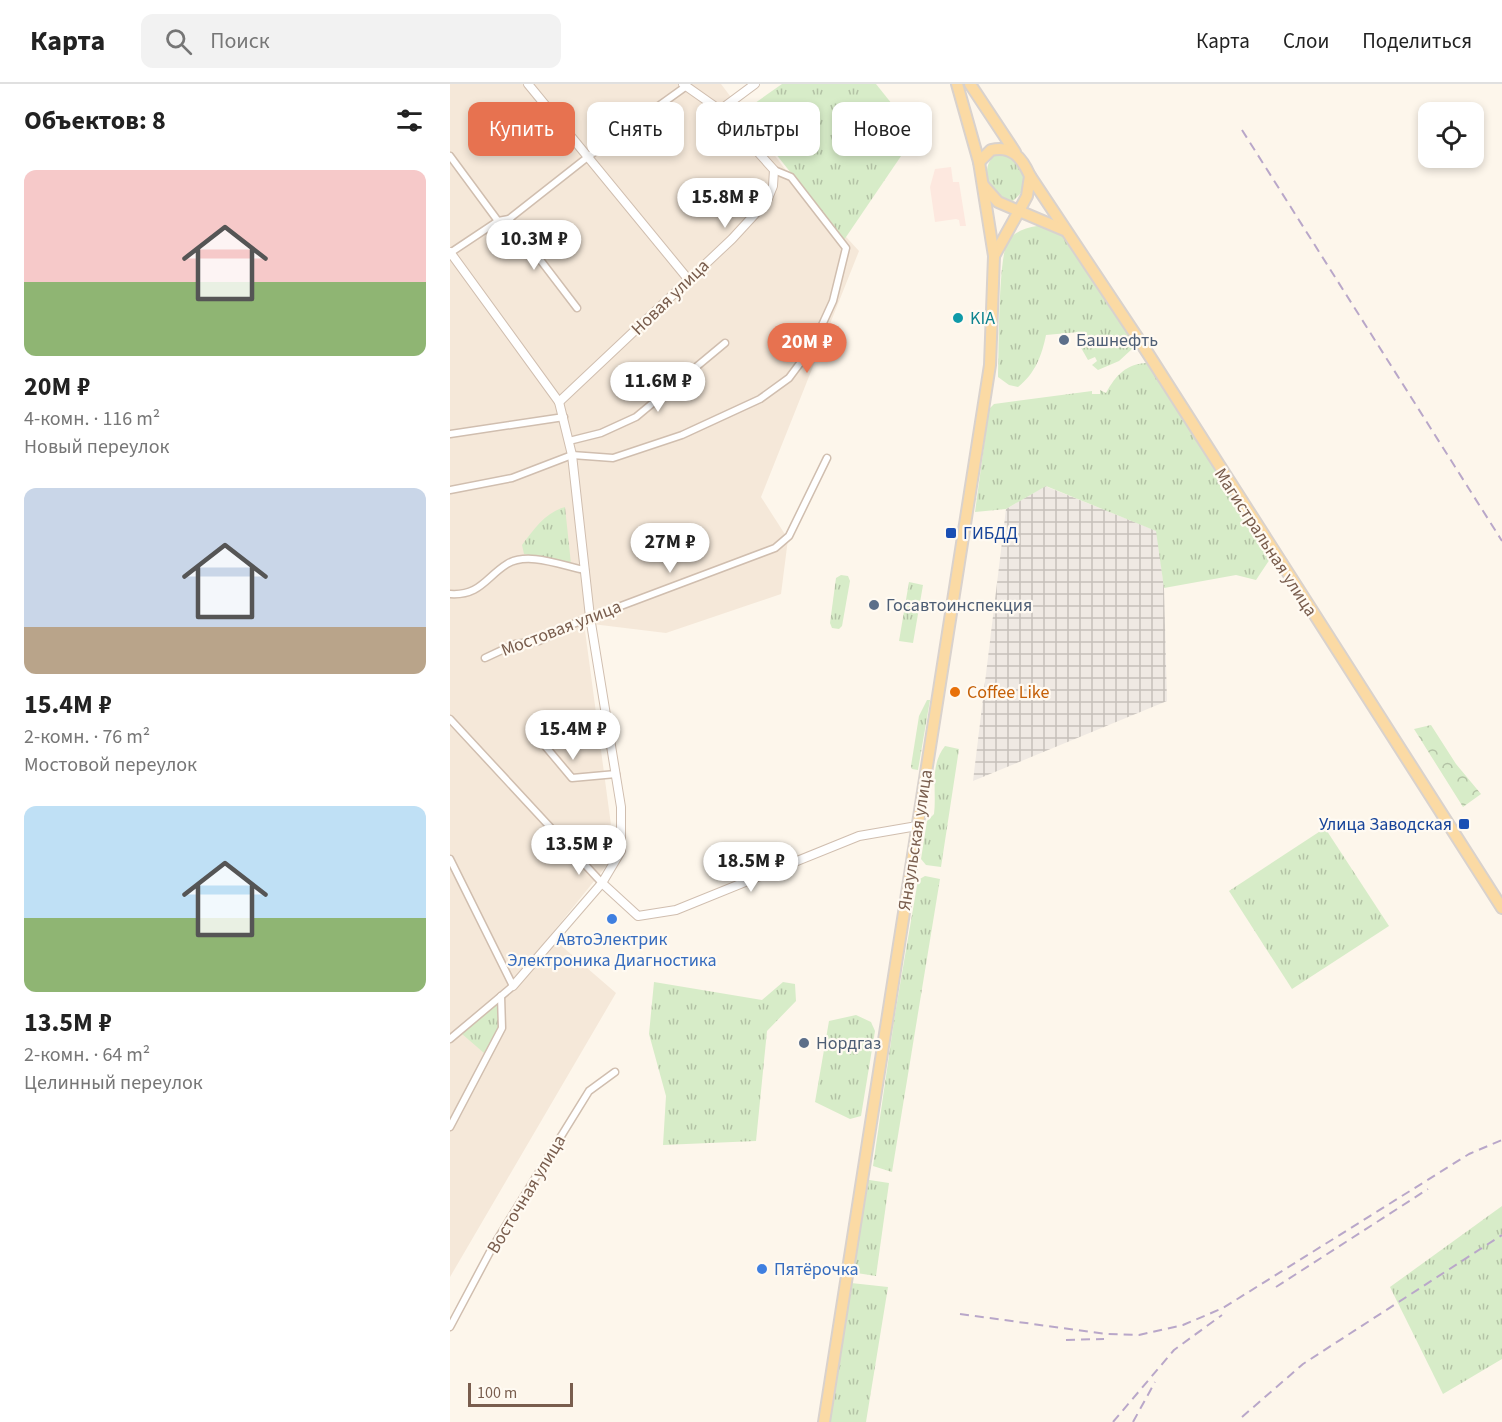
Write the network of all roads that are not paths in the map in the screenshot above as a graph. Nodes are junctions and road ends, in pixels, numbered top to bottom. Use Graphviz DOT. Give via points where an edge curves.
graph roads {
  1 [pos="528,84"];
  2 [pos="755,84"];
  3 [pos="957,84"];
  4 [pos="970,84"];
  5 [pos="684,86"];
  6 [pos="662,102"];
  7 [pos="708,102"];
  8 [pos="731,102"];
  9 [pos="1015,153"];
  10 [pos="587,154"];
  11 [pos="450,156"];
  12 [pos="589,156"];
  13 [pos="761,156"];
  14 [pos="979,162"];
  15 [pos="774,170"];
  16 [pos="1030,176"];
  17 [pos="983,185"];
  18 [pos="1019,211"];
  19 [pos="509,219"];
  20 [pos="498,221"];
  21 [pos="1067,231"];
  22 [pos="450,252"];
  23 [pos="994,256"];
  24 [pos="688,279"];
  25 [pos="578,308"];
  26 [pos="724,343"];
  27 [pos="559,402"];
  28 [pos="564,417"];
  29 [pos="450,434"];
  30 [pos="569,441"];
  31 [pos="572,455"];
  32 [pos="827,458"];
  33 [pos="450,490"];
  34 [pos="585,570"];
  35 [pos="450,594"];
  36 [pos="590,617"];
  37 [pos="485,658"];
  38 [pos="450,719"];
  39 [pos="535,734"];
  40 [pos="616,774"];
  41 [pos="917,826"];
  42 [pos="450,859"];
  43 [pos="602,883"];
  44 [pos="1502,908"];
  45 [pos="513,986"];
  46 [pos="501,996"];
  47 [pos="450,1039"];
  48 [pos="615,1072"];
  49 [pos="450,1127"];
  50 [pos="450,1326"];
  51 [pos="824,1422"];
  1 -- 10 [label="street"];
  2 -- 8 [label="street"];
  3 -- 14 [label="main road"];
  4 -- 9 [label="main road, Магистральная улица"];
  5 -- 6 [label="street"];
  5 -- 7 [label="street"];
  9 -- 14 [label="main road" via="1005,148 991,150"];
  9 -- 16 [label="main road, Магистральная улица"];
  11 -- 20 [label="street"];
  12 -- 19 [label="street"];
  12 -- 24 [label="street"];
  13 -- 15 [label="street"];
  14 -- 17 [label="main road"];
  15 -- 24 [label="street, Новая улица" via="767,201"];
  15 -- 31 [label="street" via="791,177 846,248 833,301 812,347 789,378 760,399 682,435 613,458"];
  16 -- 18 [label="main road" via="1027,196"];
  16 -- 21 [label="main road, Магистральная улица"];
  17 -- 18 [label="main road" via="998,202"];
  17 -- 23 [label="main road"];
  18 -- 21 [label="main road"];
  18 -- 23 [label="main road"];
  19 -- 20 [label="street"];
  19 -- 25 [label="street"];
  20 -- 22 [label="street"];
  21 -- 44 [label="main road, Магистральная улица"];
  22 -- 27 [label="street"];
  23 -- 41 [label="main road, Янаульская улица" via="990,365"];
  24 -- 27 [label="street, Новая улица"];
  26 -- 30 [label="street" via="636,417 601,433"];
  27 -- 28 [label="street"];
  28 -- 29 [label="street"];
  28 -- 30 [label="street"];
  30 -- 31 [label="street"];
  31 -- 33 [label="street" via="512,478"];
  31 -- 34 [label="street"];
  32 -- 36 [label="street, Мостовая улица" via="789,536 775,548"];
  34 -- 35 [label="street" via="527,558 507,564 482,587"];
  34 -- 36 [label="street"];
  36 -- 37 [label="street, Мостовая улица" via="539,641 515,644"];
  36 -- 40 [label="street"];
  38 -- 43 [label="street"];
  39 -- 40 [label="street" via="572,778"];
  40 -- 43 [label="street" via="621,851"];
  41 -- 43 [label="street" via="859,836 684,908 652,916 638,916"];
  41 -- 51 [label="main road, Янаульская улица"];
  42 -- 45 [label="street"];
  43 -- 45 [label="street"];
  45 -- 46 [label="street"];
  46 -- 47 [label="street"];
  46 -- 49 [label="street" via="502,1028"];
  48 -- 50 [label="street, Восточная улица" via="589,1091 492,1248"];
}
